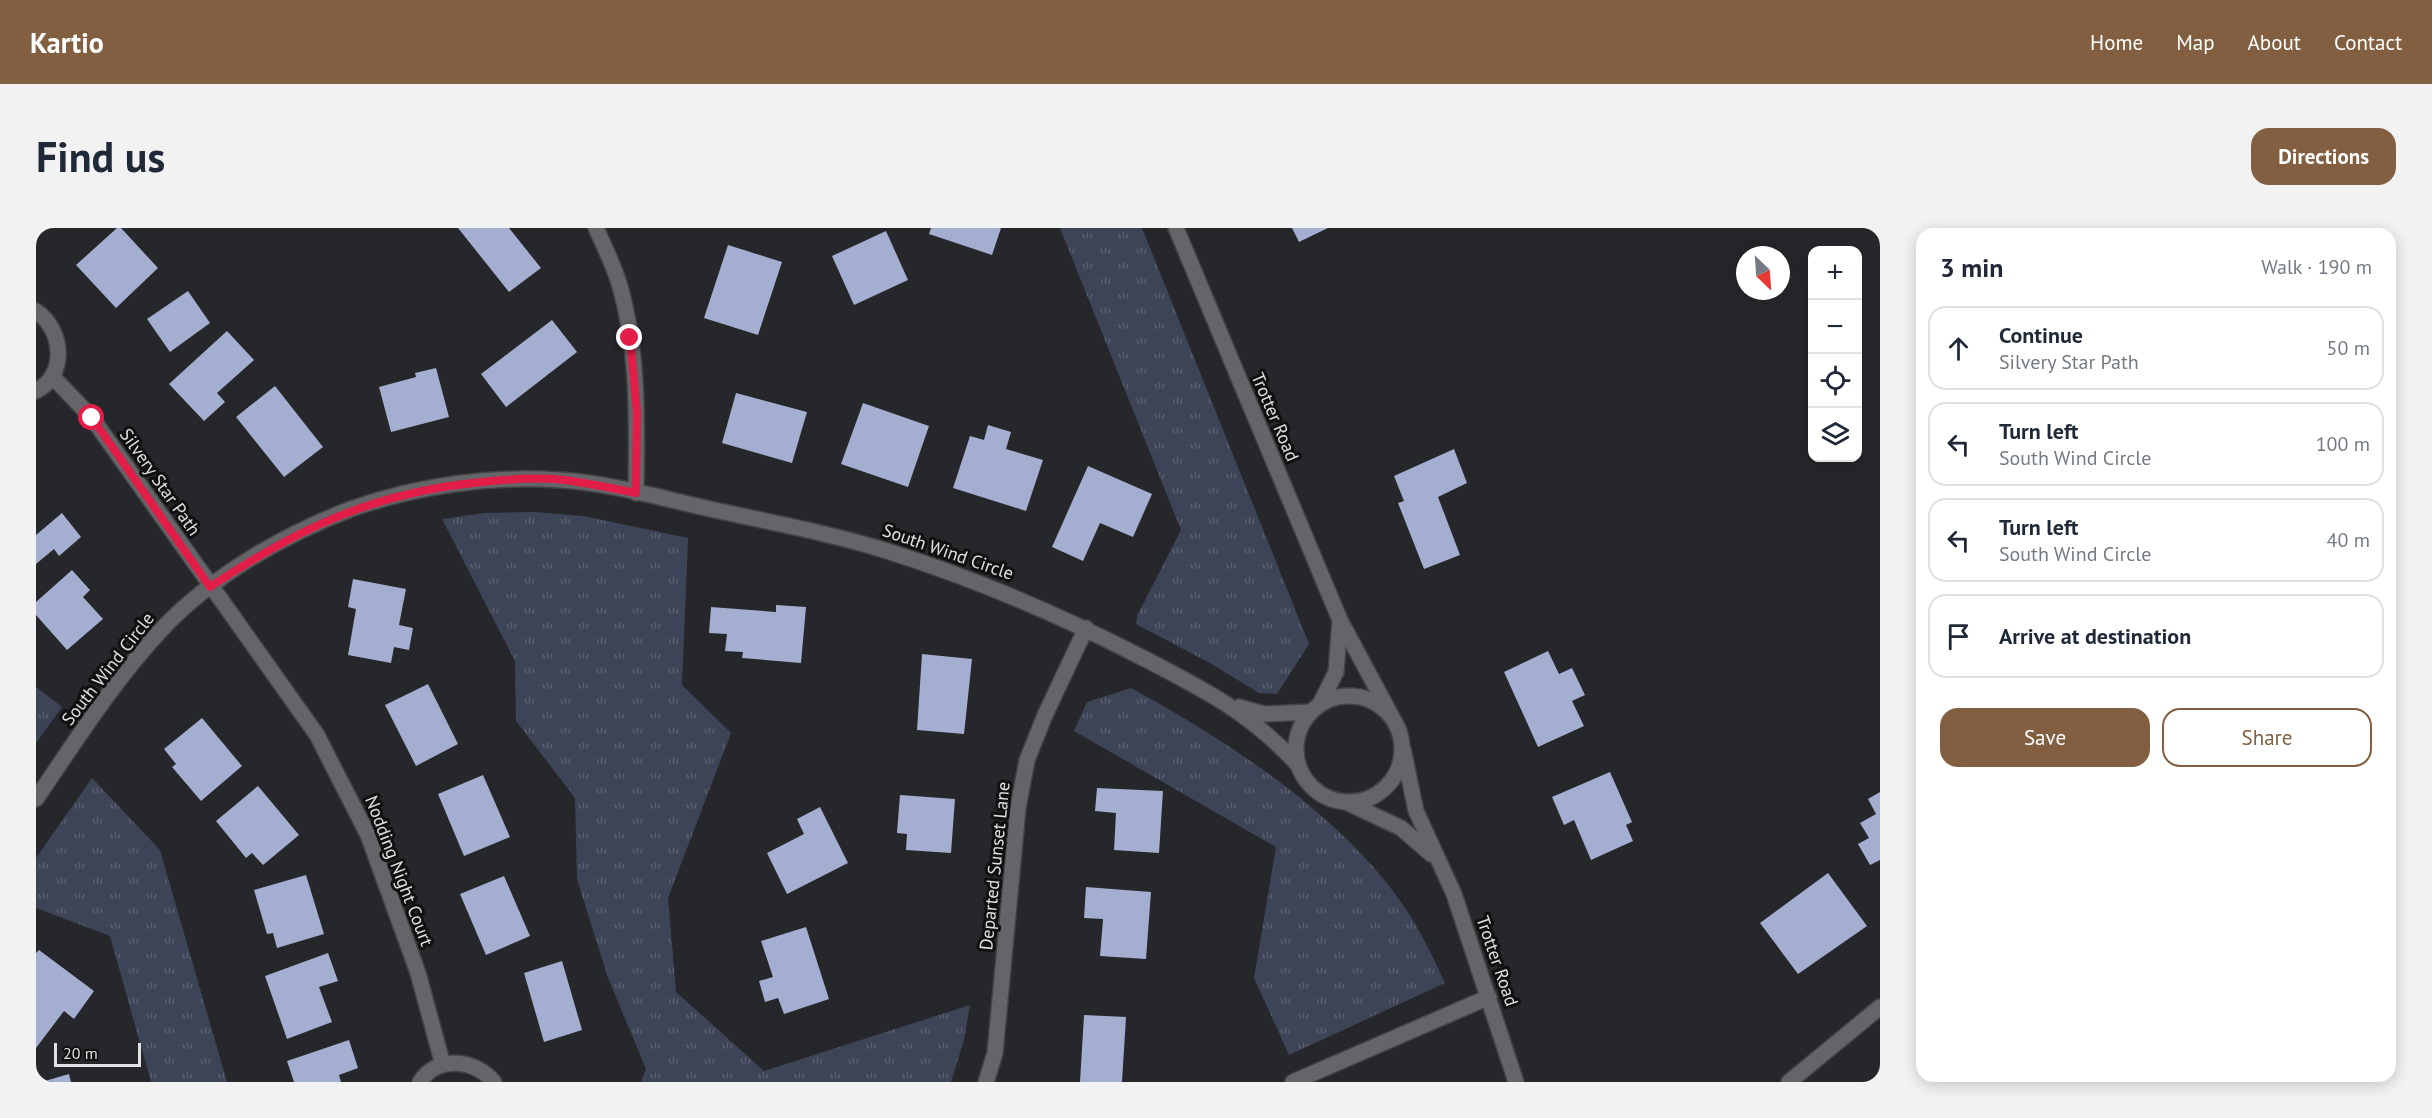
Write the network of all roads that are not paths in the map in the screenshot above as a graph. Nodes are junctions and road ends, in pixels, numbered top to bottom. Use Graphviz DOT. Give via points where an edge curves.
graph roads {
  1 [pos="596,228"];
  2 [pos="1176,228"];
  3 [pos="36,311"];
  4 [pos="52,376"];
  5 [pos="36,391"];
  6 [pos="636,493"];
  7 [pos="210,587"];
  8 [pos="1340,620"];
  9 [pos="1086,628"];
  10 [pos="1228,704"];
  11 [pos="1315,708"];
  12 [pos="1392,717"];
  13 [pos="1403,749"];
  14 [pos="1298,765"];
  15 [pos="36,799"];
  16 [pos="1348,803"];
  17 [pos="1434,855"];
  18 [pos="1489,997"];
  19 [pos="1880,1007"];
  20 [pos="443,1065"];
  21 [pos="420,1082"];
  22 [pos="494,1082"];
  23 [pos="986,1082"];
  24 [pos="1293,1082"];
  25 [pos="1516,1082"];
  26 [pos="1789,1082"];
  1 -- 6 [label="street" via="619,283 630,338 637,412"];
  2 -- 8 [label="street, Trotter Road"];
  3 -- 4 [label="street" via="54,330 58,344"];
  4 -- 5 [label="street"];
  4 -- 7 [label="street, Silvery Star Path" via="92,418"];
  6 -- 7 [label="street, South Wind Circle" via="563,480 515,478 404,494 351,510 301,532 263,551"];
  6 -- 9 [label="street, South Wind Circle" via="884,550 1013,595"];
  7 -- 15 [label="street, South Wind Circle" via="162,628 128,669"];
  7 -- 20 [label="street, Nodding Night Court" via="317,735 357,814 418,973"];
  8 -- 11 [label="street, Trotter Road" via="1336,672"];
  8 -- 12 [label="street, Trotter Road"];
  9 -- 10 [label="street, South Wind Circle"];
  9 -- 23 [label="street, Departed Sunset Lane" via="1027,760 1018,808 995,1053"];
  10 -- 11 [label="street, South Wind Circle" via="1264,714"];
  10 -- 14 [label="street, South Wind Circle" via="1270,734"];
  11 -- 12 [label="street" via="1338,696 1359,696 1378,704"];
  11 -- 14 [label="street" via="1297,736"];
  12 -- 13 [label="street"];
  13 -- 16 [label="street" via="1392,781 1365,800"];
  13 -- 17 [label="street, Trotter Road" via="1416,811"];
  14 -- 16 [label="street" via="1317,792"];
  16 -- 17 [label="street, Trotter Road" via="1401,828"];
  17 -- 18 [label="street, Trotter Road" via="1454,894"];
  18 -- 24 [label="street"];
  18 -- 25 [label="street, Trotter Road"];
  19 -- 26 [label="street"];
  20 -- 21 [label="street" via="424,1075"];
  20 -- 22 [label="street" via="456,1062 474,1066"];
}
